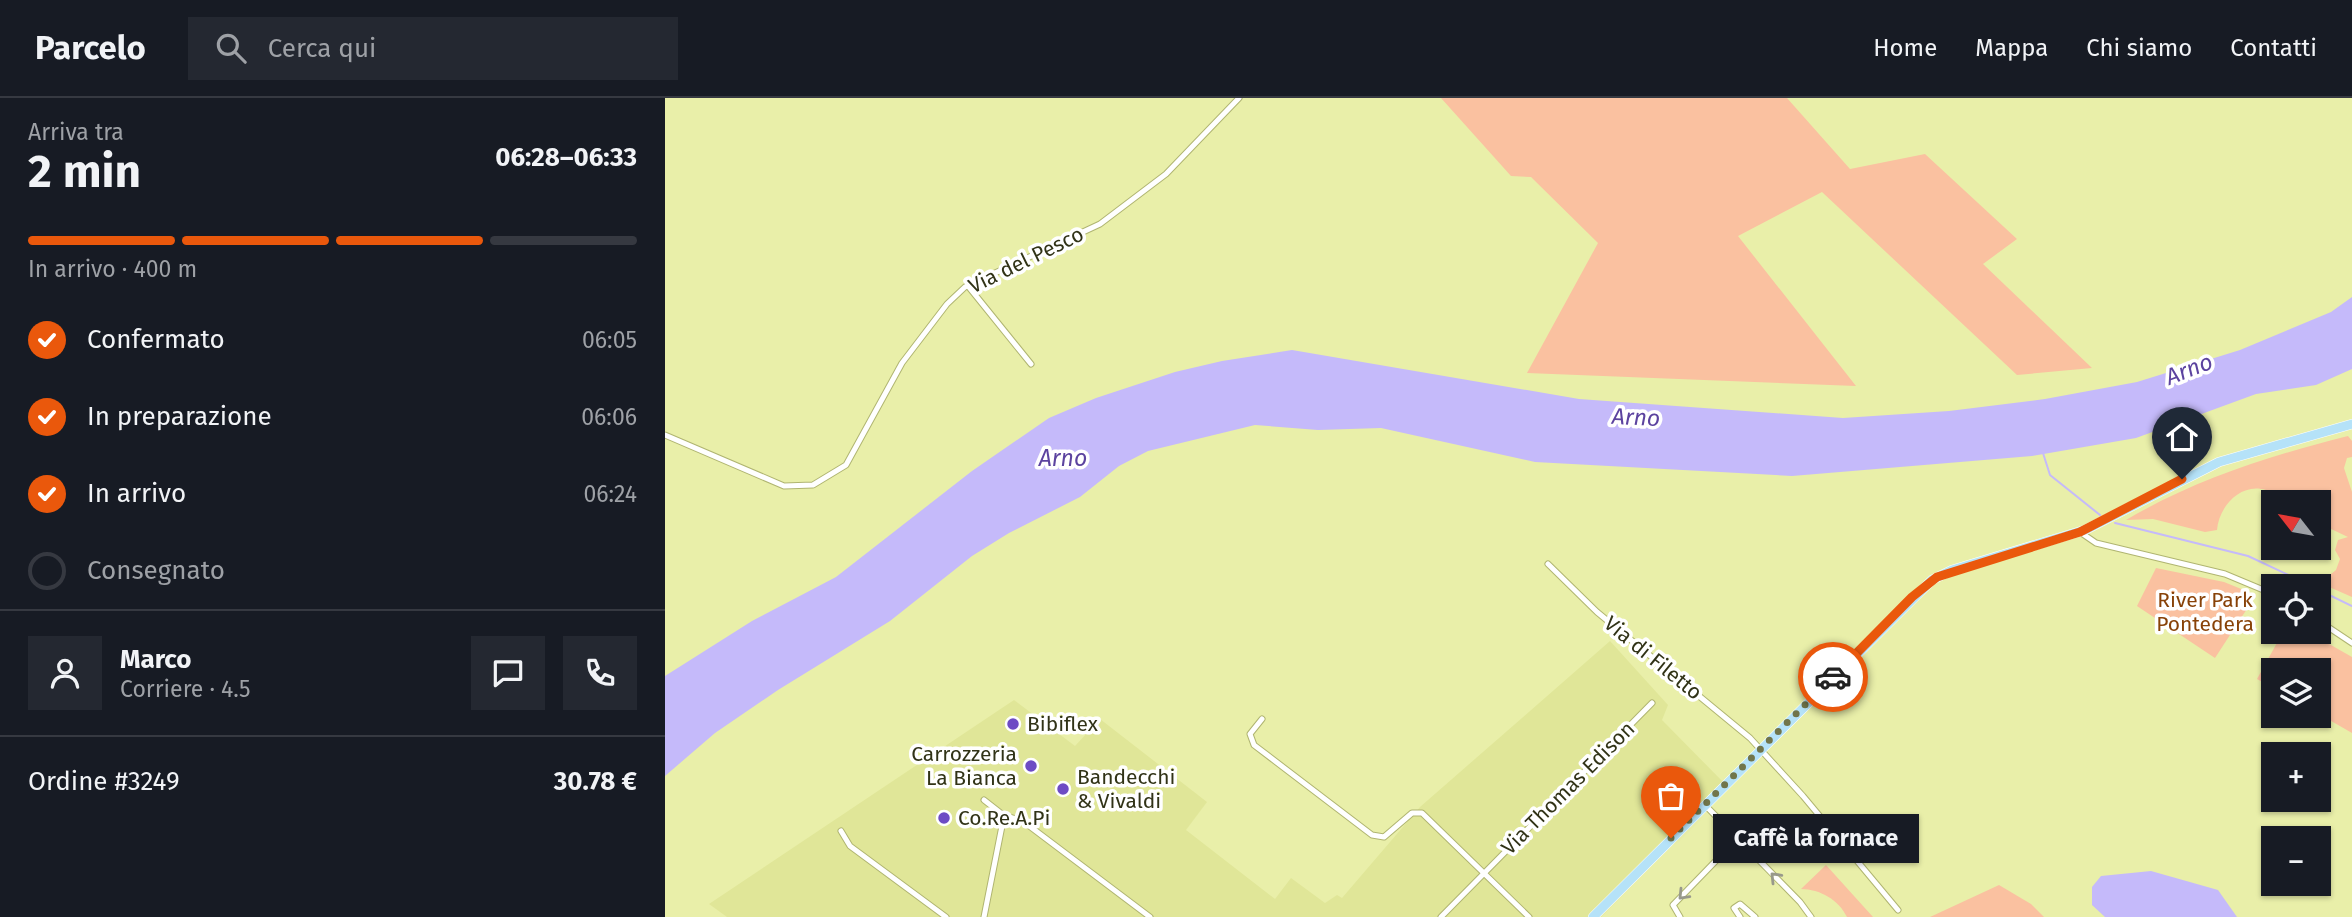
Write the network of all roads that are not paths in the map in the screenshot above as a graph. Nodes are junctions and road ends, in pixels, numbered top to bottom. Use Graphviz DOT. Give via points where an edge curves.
graph roads {
  1 [pos="1239,98"];
  2 [pos="968,286"];
  3 [pos="1031,364"];
  4 [pos="2352,424"];
  5 [pos="665,435"];
  6 [pos="2080,532"];
  7 [pos="1548,564"];
  8 [pos="2261,588"];
  9 [pos="2331,629"];
  10 [pos="2352,643"];
  11 [pos="1652,703"];
  12 [pos="1262,719"];
  13 [pos="1761,750"];
  14 [pos="984,800"];
  15 [pos="1705,805"];
  16 [pos="1007,818"];
  17 [pos="841,831"];
  18 [pos="1737,839"];
  19 [pos="1484,874"];
  20 [pos="1898,910"];
  21 [pos="946,917"];
  22 [pos="984,917"];
  23 [pos="1150,917"];
  24 [pos="1441,917"];
  25 [pos="1529,917"];
  26 [pos="1594,917"];
  27 [pos="1680,917"];
  28 [pos="1740,917"];
  29 [pos="1755,917"];
  30 [pos="1811,917"];
  1 -- 2 [label="street, Via del Pesco" via="1165,174 1100,224"];
  2 -- 3 [label="street"];
  2 -- 5 [label="street, Via del Pesco" via="947,304 902,363 846,465 813,485 784,486"];
  4 -- 6 [label="main road" via="2218,462"];
  6 -- 8 [label="street" via="2096,543 2236,577"];
  6 -- 13 [label="main road" via="1952,570 1928,583"];
  7 -- 13 [label="street, Via di Filetto" via="1597,612"];
  9 -- 10 [label="street"];
  11 -- 19 [label="street, Via Thomas Edison"];
  12 -- 19 [label="street" via="1251,734 1256,747 1376,838 1386,836 1412,813 1422,813"];
  13 -- 15 [label="main road"];
  13 -- 20 [label="street, Via di Filetto"];
  14 -- 16 [label="street"];
  15 -- 18 [label="street"];
  15 -- 26 [label="main road"];
  16 -- 22 [label="street"];
  16 -- 23 [label="street" via="1019,818"];
  17 -- 21 [label="street" via="850,846"];
  18 -- 27 [label="street, one-way" via="1673,905"];
  30 -- 18 [label="street, one-way"];
  19 -- 24 [label="street, Via Thomas Edison"];
  19 -- 25 [label="street"];
  28 -- 29 [label="street" via="1734,908 1740,904"];
}
